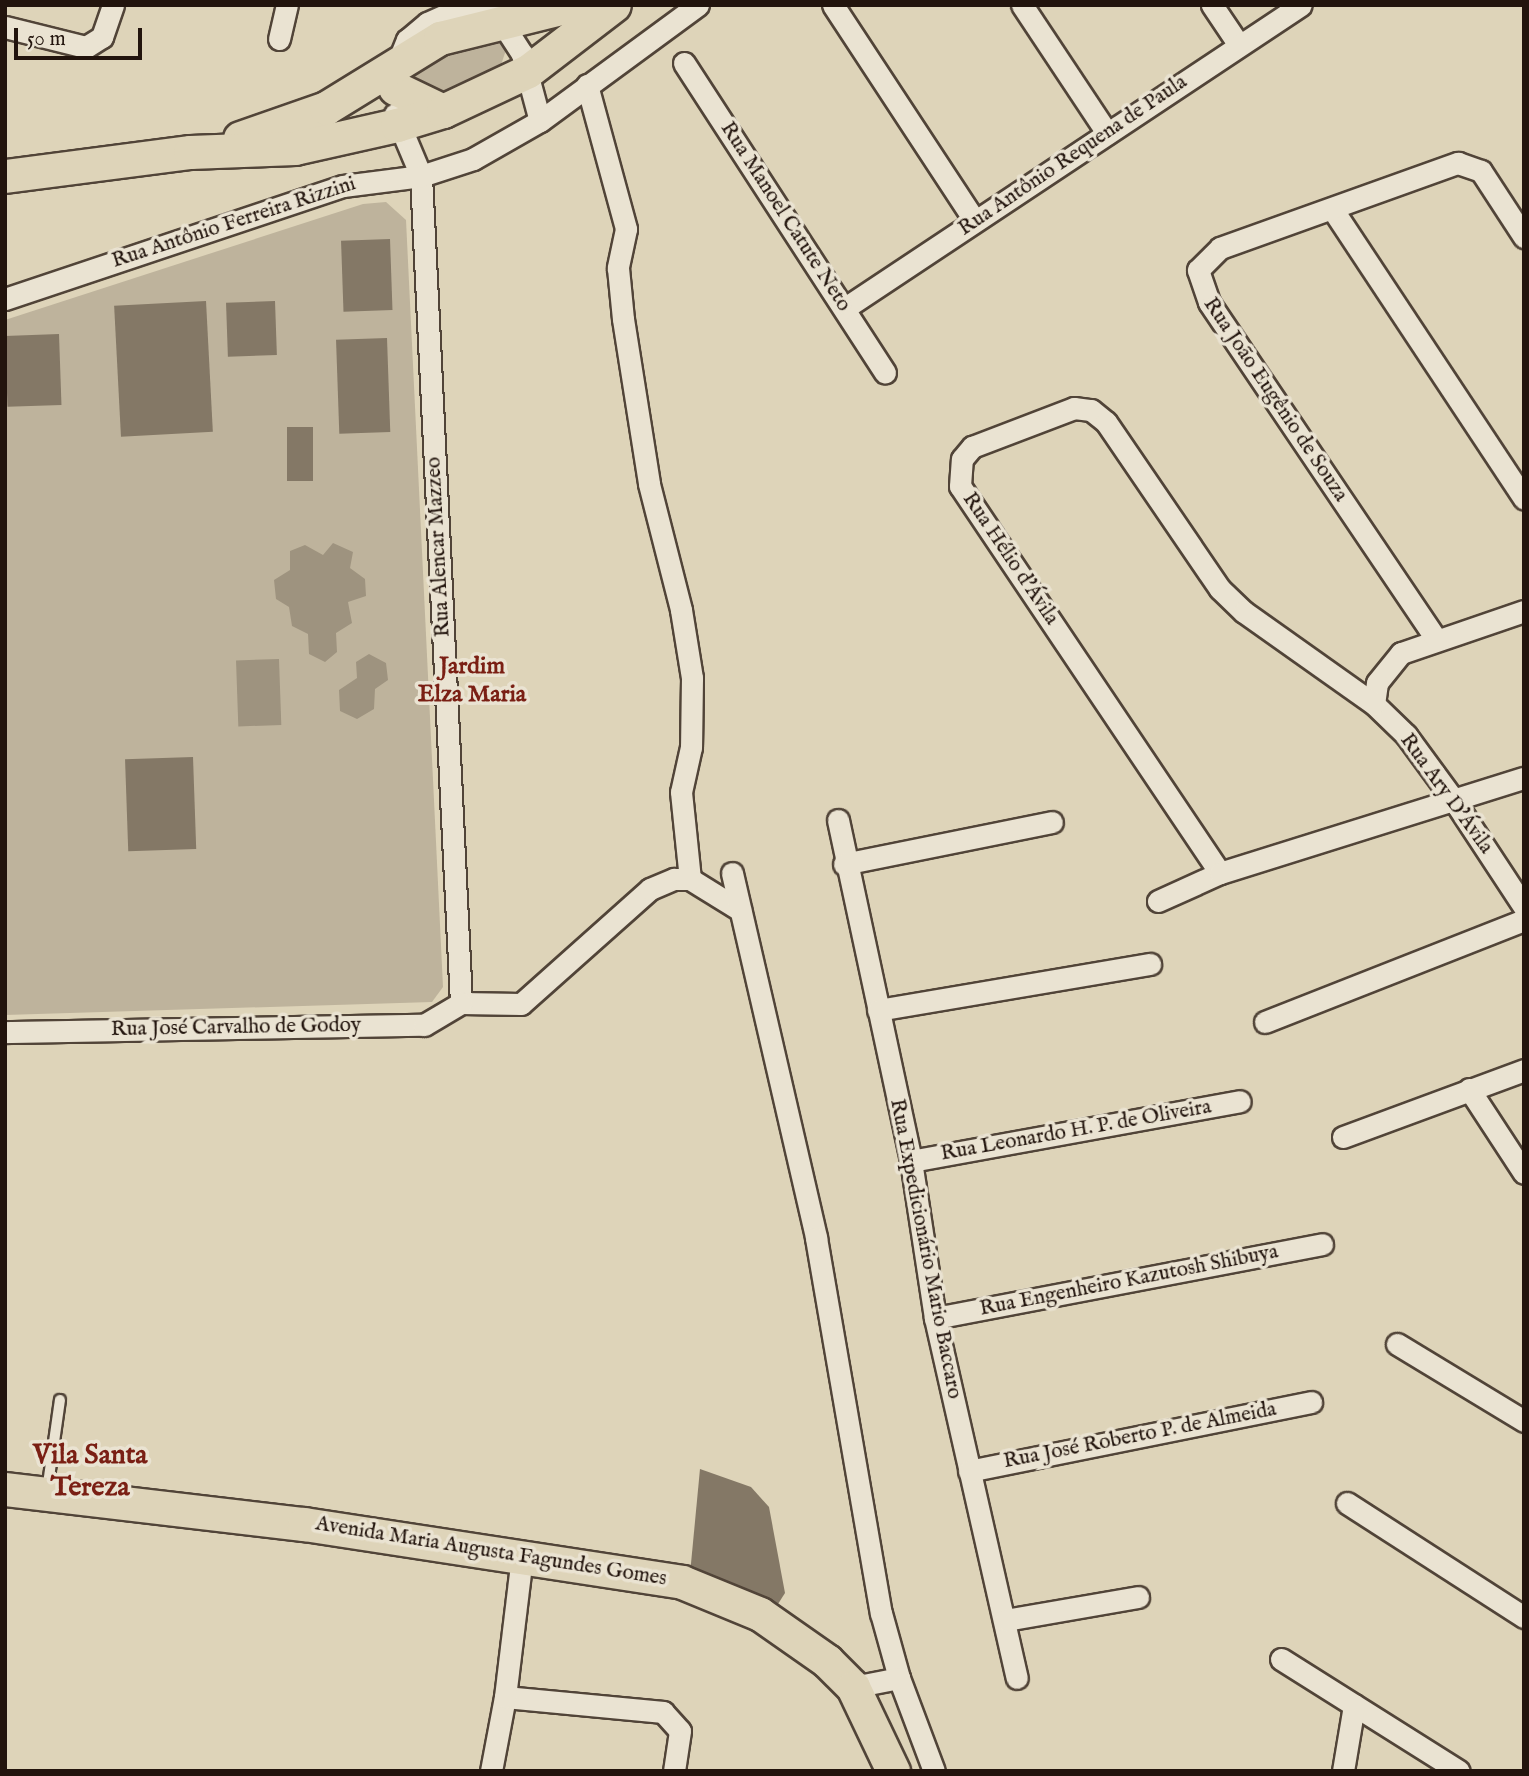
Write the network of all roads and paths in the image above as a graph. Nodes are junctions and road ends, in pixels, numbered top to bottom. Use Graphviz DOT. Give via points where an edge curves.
graph roads {
  1 [pos="113,5"];
  2 [pos="287,5"];
  3 [pos="421,5"];
  4 [pos="573,5"];
  5 [pos="614,5"];
  6 [pos="698,5"];
  7 [pos="833,5"];
  8 [pos="1022,5"];
  9 [pos="1212,5"];
  10 [pos="1301,5"];
  11 [pos="495,12"];
  12 [pos="5,27"];
  13 [pos="279,39"];
  14 [pos="1239,45"];
  15 [pos="400,63"];
  16 [pos="684,63"];
  17 [pos="528,71"];
  18 [pos="587,85"];
  19 [pos="443,111"];
  20 [pos="540,121"];
  21 [pos="397,125"];
  22 [pos="1107,132"];
  23 [pos="190,152"];
  24 [pos="5,176"];
  25 [pos="421,176"];
  26 [pos="1333,210"];
  27 [pos="975,220"];
  28 [pos="1524,237"];
  29 [pos="5,299"];
  30 [pos="845,308"];
  31 [pos="885,372"];
  32 [pos="1524,499"];
  33 [pos="1524,611"];
  34 [pos="1436,639"];
  35 [pos="1374,705"];
  36 [pos="1524,778"];
  37 [pos="1453,799"];
  38 [pos="838,820"];
  39 [pos="1052,822"];
  40 [pos="844,864"];
  41 [pos="732,873"];
  42 [pos="1220,873"];
  43 [pos="690,879"];
  44 [pos="1158,901"];
  45 [pos="1524,907"];
  46 [pos="740,910"];
  47 [pos="1524,920"];
  48 [pos="1150,964"];
  49 [pos="461,1003"];
  50 [pos="878,1010"];
  51 [pos="1265,1022"];
  52 [pos="5,1032"];
  53 [pos="1524,1070"];
  54 [pos="1469,1089"];
  55 [pos="1240,1101"];
  56 [pos="1343,1137"];
  57 [pos="911,1161"];
  58 [pos="1524,1172"];
  59 [pos="1322,1244"];
  60 [pos="935,1318"];
  61 [pos="1397,1344"];
  62 [pos="60,1400"];
  63 [pos="1311,1402"];
  64 [pos="1524,1421"];
  65 [pos="969,1471"];
  66 [pos="5,1489"];
  67 [pos="46,1494"];
  68 [pos="1347,1503"];
  69 [pos="522,1556"];
  70 [pos="1138,1597"];
  71 [pos="1524,1616"];
  72 [pos="1005,1620"];
  73 [pos="1281,1659"];
  74 [pos="899,1678"];
  75 [pos="1017,1678"];
  76 [pos="853,1687"];
  77 [pos="505,1697"];
  78 [pos="1354,1704"];
  79 [pos="491,1771"];
  80 [pos="674,1771"];
  81 [pos="893,1771"];
  82 [pos="934,1771"];
  83 [pos="1343,1771"];
  84 [pos="1459,1771"];
  1 -- 12 [label="street" via="95,44 76,47"];
  2 -- 13 [label="street"];
  3 -- 15 [label="street"];
  4 -- 11 [label="main road"];
  5 -- 17 [label="main road"];
  6 -- 18 [label="street, Rua Antônio Ferreira Rizzini"];
  7 -- 27 [label="street"];
  8 -- 22 [label="street"];
  9 -- 14 [label="street"];
  10 -- 14 [label="street, Rua Antônio Requena de Paula"];
  11 -- 15 [label="main road"];
  11 -- 17 [label="street"];
  14 -- 22 [label="street, Rua Antônio Requena de Paula"];
  15 -- 19 [label="main road"];
  15 -- 21 [label="street"];
  15 -- 23 [label="main road" via="301,120"];
  16 -- 30 [label="street, Rua Manoel Catute Neto"];
  17 -- 19 [label="main road"];
  17 -- 20 [label="street"];
  18 -- 20 [label="street, Rua Antônio Ferreira Rizzini"];
  18 -- 43 [label="street" via="626,229 618,268 623,319 649,484 681,610 692,678 691,747 681,792"];
  19 -- 21 [label="main road"];
  20 -- 25 [label="street, Rua Antônio Ferreira Rizzini" via="500,147"];
  21 -- 23 [label="main road" via="295,148"];
  21 -- 25 [label="street"];
  22 -- 27 [label="street, Rua Antônio Requena de Paula"];
  23 -- 24 [label="main road"];
  25 -- 29 [label="street, Rua Antônio Ferreira Rizzini" via="343,186"];
  25 -- 49 [label="street, Rua Alencar Mazzeo"];
  26 -- 28 [label="street, Rua João Eugênio de Souza" via="1458,163 1469,164 1481,171"];
  26 -- 32 [label="street"];
  26 -- 34 [label="street, Rua João Eugênio de Souza" via="1220,248 1198,270 1200,285"];
  27 -- 30 [label="street, Rua Antônio Requena de Paula"];
  30 -- 31 [label="street, Rua Manoel Catute Neto"];
  33 -- 34 [label="street"];
  34 -- 35 [label="street" via="1401,653 1387,665 1377,683"];
  35 -- 37 [label="street, Rua Ary D'Ávila" via="1406,735"];
  35 -- 42 [label="street, Rua Hélio d'Ávila" via="1244,612 1220,589 1106,422 1091,410 1074,408 972,447 962,459 960,486"];
  36 -- 37 [label="street"];
  37 -- 42 [label="street"];
  37 -- 45 [label="street, Rua Ary D'Ávila"];
  38 -- 40 [label="street, Rua Expedicionário Mario Baccaro"];
  39 -- 40 [label="street"];
  40 -- 50 [label="street, Rua Expedicionário Mario Baccaro"];
  41 -- 46 [label="street"];
  42 -- 44 [label="street"];
  43 -- 46 [label="street"];
  43 -- 49 [label="street" via="674,879 650,889 521,1004"];
  46 -- 74 [label="street" via="816,1238 881,1613"];
  47 -- 51 [label="street"];
  48 -- 50 [label="street"];
  49 -- 52 [label="street, Rua José Carvalho de Godoy" via="424,1025"];
  50 -- 57 [label="street, Rua Expedicionário Mario Baccaro"];
  53 -- 54 [label="street"];
  54 -- 56 [label="street"];
  54 -- 58 [label="street"];
  55 -- 57 [label="street, Rua Leonardo H. P. de Oliveira"];
  57 -- 60 [label="street, Rua Expedicionário Mario Baccaro"];
  59 -- 60 [label="street, Rua Engenheiro Kazutosh Shibuya"];
  60 -- 65 [label="street, Rua Expedicionário Mario Baccaro"];
  61 -- 64 [label="street"];
  62 -- 67 [label="lane"];
  63 -- 65 [label="street, Rua José Roberto P. de Almeida"];
  65 -- 72 [label="street, Rua Expedicionário Mario Baccaro"];
  66 -- 67 [label="main road, Avenida Maria Augusta Fagundes Gomes"];
  67 -- 69 [label="main road, Avenida Maria Augusta Fagundes Gomes" via="304,1524"];
  68 -- 71 [label="street"];
  69 -- 76 [label="main road, Avenida Maria Augusta Fagundes Gomes" via="648,1574 722,1595 794,1636"];
  69 -- 77 [label="street"];
  70 -- 72 [label="street"];
  72 -- 75 [label="street, Rua Expedicionário Mario Baccaro"];
  73 -- 78 [label="street"];
  74 -- 76 [label="street"];
  74 -- 82 [label="street"];
  76 -- 81 [label="main road, Avenida Maria Augusta Fagundes Gomes"];
  77 -- 79 [label="street"];
  77 -- 80 [label="street" via="650,1707 675,1720 680,1731"];
  78 -- 83 [label="street"];
  78 -- 84 [label="street"];
}
